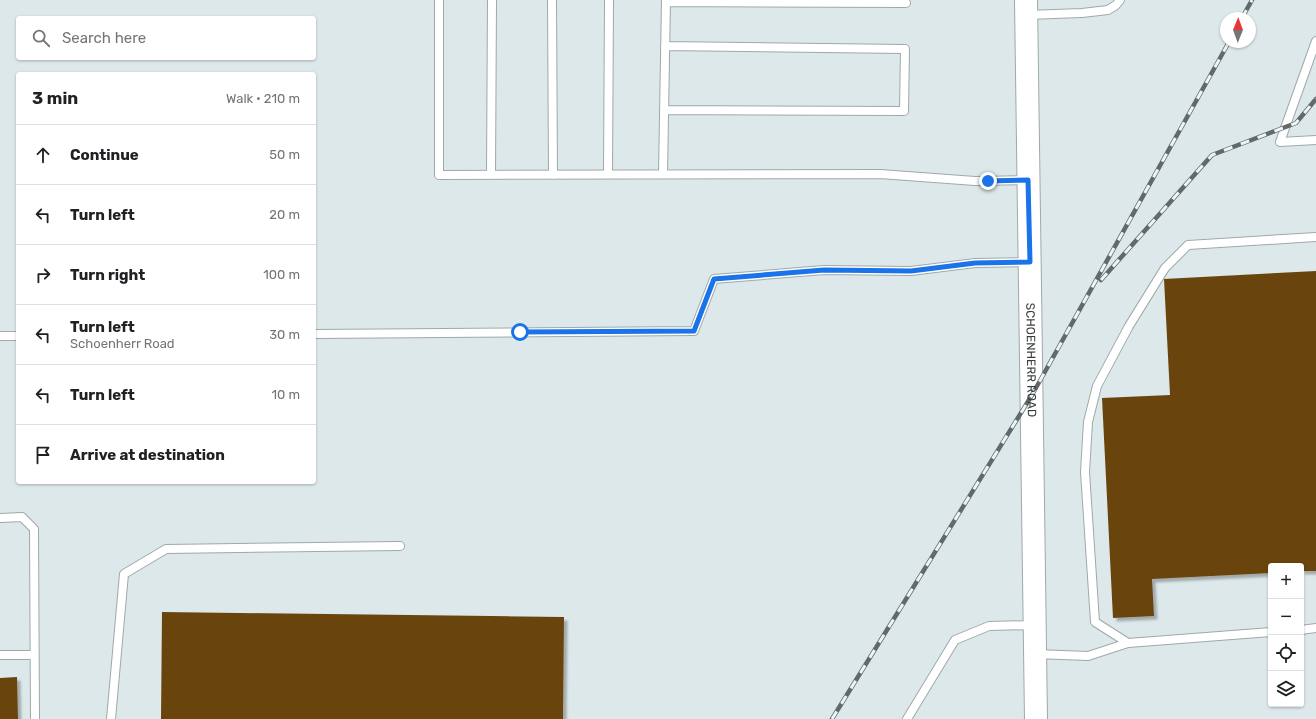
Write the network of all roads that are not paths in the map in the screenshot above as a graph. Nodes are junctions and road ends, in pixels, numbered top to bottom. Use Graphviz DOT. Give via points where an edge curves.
graph roads {
  1 [pos="439,0"];
  2 [pos="492,0"];
  3 [pos="552,0"];
  4 [pos="608,0"];
  5 [pos="1120,0"];
  6 [pos="666,1"];
  7 [pos="906,3"];
  8 [pos="1026,8"];
  9 [pos="1316,41"];
  10 [pos="665,46"];
  11 [pos="664,110"];
  12 [pos="1316,140"];
  13 [pos="553,174"];
  14 [pos="608,174"];
  15 [pos="663,174"];
  16 [pos="492,175"];
  17 [pos="1028,180"];
  18 [pos="1316,237"];
  19 [pos="1030,262"];
  20 [pos="316,334"];
  21 [pos="0,336"];
  22 [pos="16,336"];
  23 [pos="0,518"];
  24 [pos="400,546"];
  25 [pos="1034,624"];
  26 [pos="1316,628"];
  27 [pos="1304,630"];
  28 [pos="1268,632"];
  29 [pos="1128,642"];
  30 [pos="1035,654"];
  31 [pos="0,655"];
  32 [pos="34,655"];
  33 [pos="35,719"];
  34 [pos="111,719"];
  35 [pos="908,719"];
  36 [pos="1036,719"];
  1 -- 16 [label="lane" via="439,175"];
  2 -- 16 [label="lane"];
  3 -- 13 [label="lane"];
  4 -- 14 [label="lane"];
  5 -- 8 [label="lane" via="1108,10 1086,13"];
  6 -- 7 [label="lane"];
  6 -- 10 [label="lane"];
  8 -- 17 [label="main road, SCHOENHERR ROAD"];
  9 -- 12 [label="lane" via="1280,142"];
  10 -- 11 [label="lane"];
  10 -- 11 [label="lane" via="905,49 904,111"];
  11 -- 15 [label="lane"];
  13 -- 14 [label="lane"];
  13 -- 16 [label="lane"];
  14 -- 15 [label="lane"];
  15 -- 17 [label="lane" via="880,174 974,181"];
  17 -- 19 [label="main road, SCHOENHERR ROAD"];
  18 -- 29 [label="lane" via="1188,245 1165,268 1129,326 1097,386 1088,422 1085,472 1095,622"];
  19 -- 20 [label="lane" via="975,263 911,271 824,270 714,279 694,331"];
  19 -- 25 [label="main road, SCHOENHERR ROAD"];
  21 -- 22 [label="lane"];
  23 -- 32 [label="lane" via="22,517 34,529"];
  24 -- 34 [label="lane" via="166,549 124,574"];
  25 -- 30 [label="main road, SCHOENHERR ROAD"];
  25 -- 35 [label="lane" via="989,626 955,640"];
  26 -- 27 [label="lane"];
  28 -- 29 [label="lane"];
  29 -- 30 [label="lane" via="1088,656"];
  30 -- 36 [label="main road, SCHOENHERR ROAD"];
  31 -- 32 [label="lane"];
  32 -- 33 [label="lane"];
}
